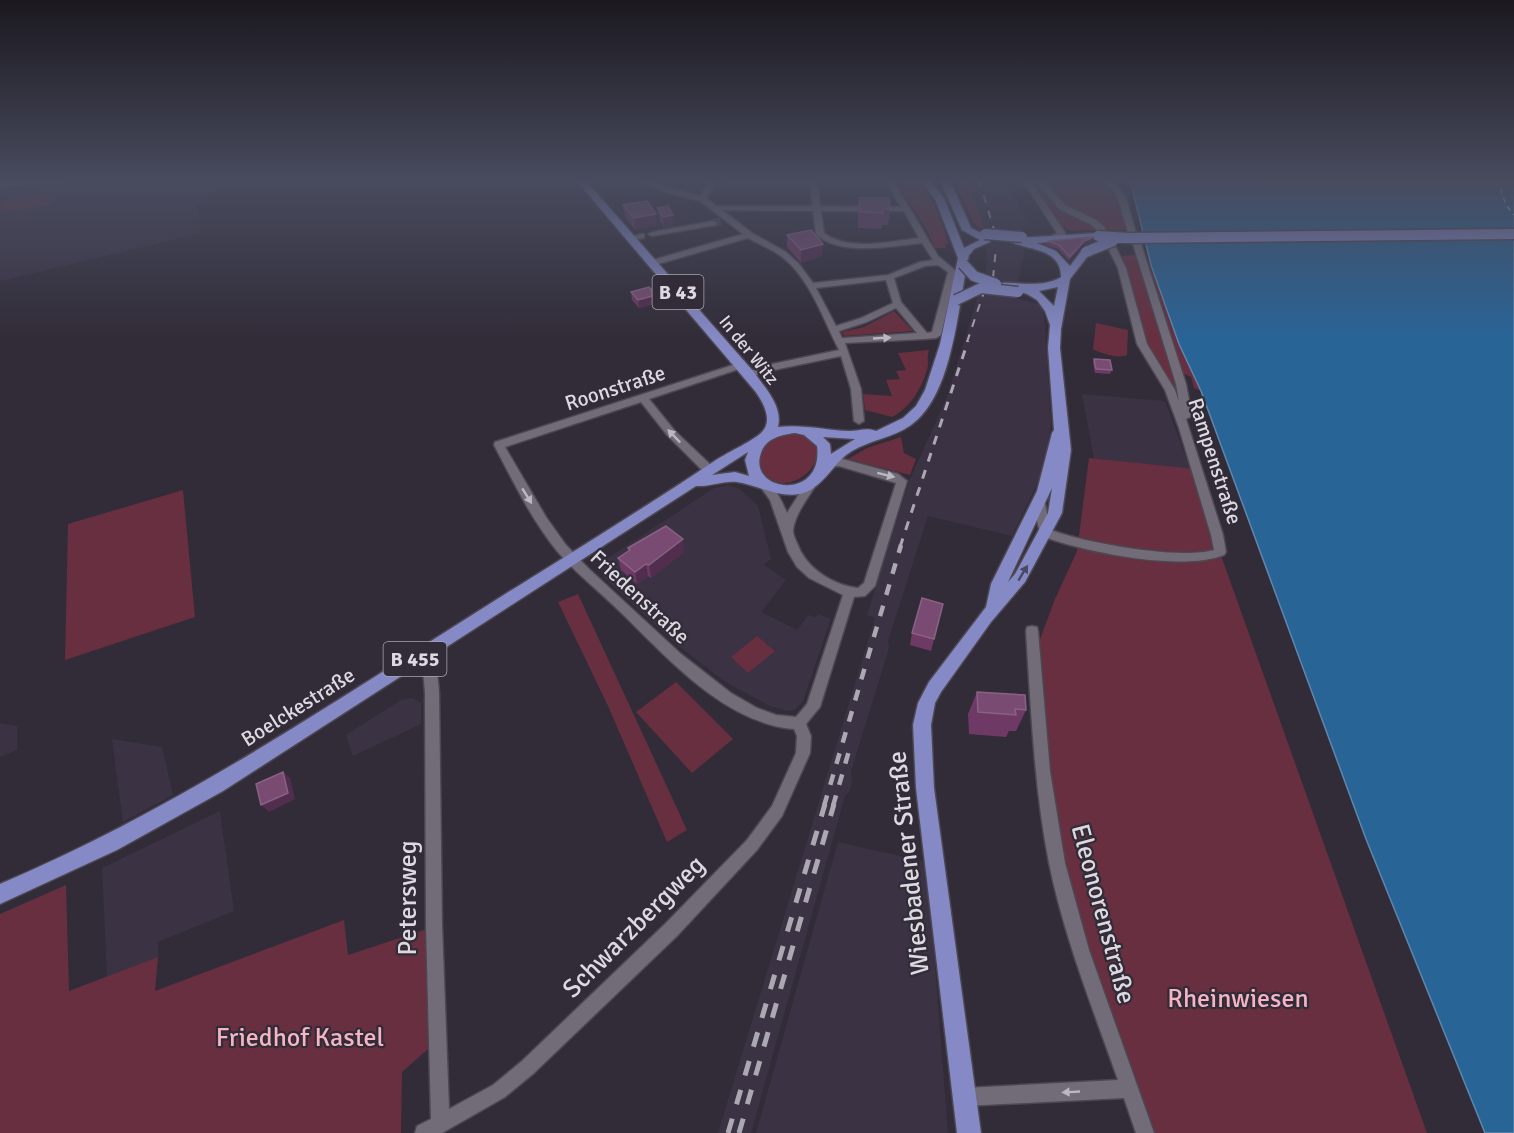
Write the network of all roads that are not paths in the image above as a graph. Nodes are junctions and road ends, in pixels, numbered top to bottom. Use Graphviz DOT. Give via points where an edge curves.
graph roads {
  1 [pos="632,233"];
  2 [pos="658,233"];
  3 [pos="746,233"];
  4 [pos="820,233"];
  5 [pos="921,233"];
  6 [pos="955,233"];
  7 [pos="974,233"];
  8 [pos="1100,233"];
  9 [pos="1132,233"];
  10 [pos="652,234"];
  11 [pos="1514,234"];
  12 [pos="749,235"];
  13 [pos="1068,235"];
  14 [pos="988,239"];
  15 [pos="926,240"];
  16 [pos="1020,240"];
  17 [pos="1134,242"];
  18 [pos="964,254"];
  19 [pos="940,262"];
  20 [pos="652,263"];
  21 [pos="1076,263"];
  22 [pos="890,276"];
  23 [pos="1066,277"];
  24 [pos="996,284"];
  25 [pos="811,286"];
  26 [pos="1018,288"];
  27 [pos="956,300"];
  28 [pos="896,305"];
  29 [pos="834,330"];
  30 [pos="1055,330"];
  31 [pos="925,336"];
  32 [pos="840,341"];
  33 [pos="845,352"];
  34 [pos="746,370"];
  35 [pos="642,397"];
  36 [pos="771,407"];
  37 [pos="859,421"];
  38 [pos="1059,424"];
  39 [pos="1184,429"];
  40 [pos="807,431"];
  41 [pos="883,433"];
  42 [pos="765,437"];
  43 [pos="499,445"];
  44 [pos="830,463"];
  45 [pos="710,471"];
  46 [pos="815,479"];
  47 [pos="764,484"];
  48 [pos="682,488"];
  49 [pos="1039,504"];
  50 [pos="1046,533"];
  51 [pos="787,534"];
  52 [pos="1022,540"];
  53 [pos="572,561"];
  54 [pos="850,592"];
  55 [pos="993,608"];
  56 [pos="1032,630"];
  57 [pos="421,656"];
  58 [pos="799,723"];
  59 [pos="0,894"];
  60 [pos="1129,1089"];
  61 [pos="964,1097"];
  62 [pos="432,1128"];
  63 [pos="969,1133"];
  64 [pos="1145,1133"];
  1 -- 20 [label="main road, In der Witz / B 43"];
  2 -- 10 [label="street"];
  3 -- 12 [label="street"];
  4 -- 15 [label="street" via="834,244 848,246"];
  5 -- 15 [label="street"];
  6 -- 18 [label="main road"];
  7 -- 14 [label="main road"];
  8 -- 13 [label="main road"];
  8 -- 17 [label="main road, bridge"];
  9 -- 17 [label="street"];
  11 -- 17 [label="main road, bridge"];
  12 -- 20 [label="street"];
  12 -- 25 [label="street" via="789,260"];
  13 -- 16 [label="main road"];
  13 -- 16 [label="main road"];
  14 -- 16 [label="main road"];
  14 -- 18 [label="main road"];
  15 -- 19 [label="street"];
  16 -- 23 [label="main road" via="1055,255 1065,265"];
  17 -- 21 [label="main road, bridge" via="1104,243 1086,252"];
  17 -- 39 [label="street" via="1181,384 1188,421"];
  17 -- 39 [label="street, Rampenstraße" via="1113,251 1122,268 1142,344 1170,390"];
  18 -- 24 [label="main road, bridge" via="974,276"];
  18 -- 27 [label="main road, B 455"];
  19 -- 22 [label="street"];
  19 -- 31 [label="street" via="952,271 936,335"];
  20 -- 34 [label="main road, In der Witz / B 43"];
  21 -- 23 [label="main road"];
  21 -- 30 [label="main road" via="1071,296"];
  22 -- 25 [label="street"];
  22 -- 28 [label="street"];
  23 -- 26 [label="main road" via="1044,288"];
  23 -- 30 [label="main road"];
  24 -- 26 [label="main road"];
  24 -- 27 [label="main road, bridge" via="970,287"];
  25 -- 29 [label="street"];
  26 -- 27 [label="main road, bridge" via="981,288"];
  26 -- 30 [label="main road" via="1044,300 1052,310"];
  27 -- 41 [label="main road, B 455" via="936,383 925,403 908,420"];
  28 -- 29 [label="street"];
  28 -- 31 [label="street"];
  29 -- 32 [label="street"];
  30 -- 38 [label="main road"];
  32 -- 31 [label="street, one-way"];
  32 -- 33 [label="street"];
  33 -- 34 [label="street, Roonstraße"];
  33 -- 37 [label="street" via="856,389"];
  34 -- 35 [label="street, Roonstraße"];
  34 -- 36 [label="main road, In der Witz / B 43"];
  35 -- 43 [label="street, Roonstraße"];
  45 -- 35 [label="street, one-way" via="671,433"];
  36 -- 40 [label="main road, In der Witz / B 43"];
  36 -- 42 [label="main road, In der Witz" via="774,423"];
  38 -- 49 [label="main road"];
  38 -- 50 [label="main road" via="1064,450 1055,513"];
  39 -- 50 [label="street, Rampenstraße" via="1221,546 1218,554 1199,558 1107,550"];
  40 -- 41 [label="main road, B 455"];
  40 -- 42 [label="main road, B 455" via="786,429"];
  40 -- 46 [label="main road" via="820,440 825,450"];
  41 -- 44 [label="main road, B 455" via="847,448"];
  42 -- 45 [label="main road, B 455"];
  42 -- 47 [label="main road" via="753,451 751,464"];
  43 -- 53 [label="street, Friedenstraße, one-way"];
  44 -- 46 [label="main road, B 455"];
  44 -- 54 [label="street, one-way" via="839,462 902,482 869,586 865,592"];
  45 -- 48 [label="main road, B 455"];
  46 -- 47 [label="main road, B 455" via="795,490"];
  46 -- 51 [label="street" via="789,520"];
  47 -- 48 [label="main road, B 455" via="727,477"];
  47 -- 51 [label="street" via="776,502"];
  48 -- 53 [label="main road, Boelckestraße / B 455"];
  49 -- 50 [label="street"];
  49 -- 52 [label="main road"];
  50 -- 52 [label="street"];
  55 -- 50 [label="main road, one-way" via="1020,578"];
  51 -- 54 [label="street" via="795,556 806,570"];
  52 -- 55 [label="main road" via="999,584"];
  53 -- 57 [label="main road, Boelckestraße / B 455"];
  53 -- 58 [label="street, Friedenstraße" via="703,680 767,718"];
  54 -- 58 [label="street" via="813,707"];
  55 -- 61 [label="main road, Wiesbadener Straße" via="935,687 922,725 925,788"];
  56 -- 60 [label="street, Eleonorenstraße" via="1043,771 1057,863 1081,951"];
  57 -- 59 [label="main road, Boelckestraße / B 455" via="191,801 124,837"];
  57 -- 62 [label="street, Petersweg" via="430,669 432,692"];
  58 -- 62 [label="street, Schwarzbergweg" via="804,736 803,753 777,811 752,845 528,1067 499,1091"];
  60 -- 61 [label="street, one-way"];
  60 -- 64 [label="street, Eleonorenstraße"];
  61 -- 63 [label="main road, Wiesbadener Straße"];
}
